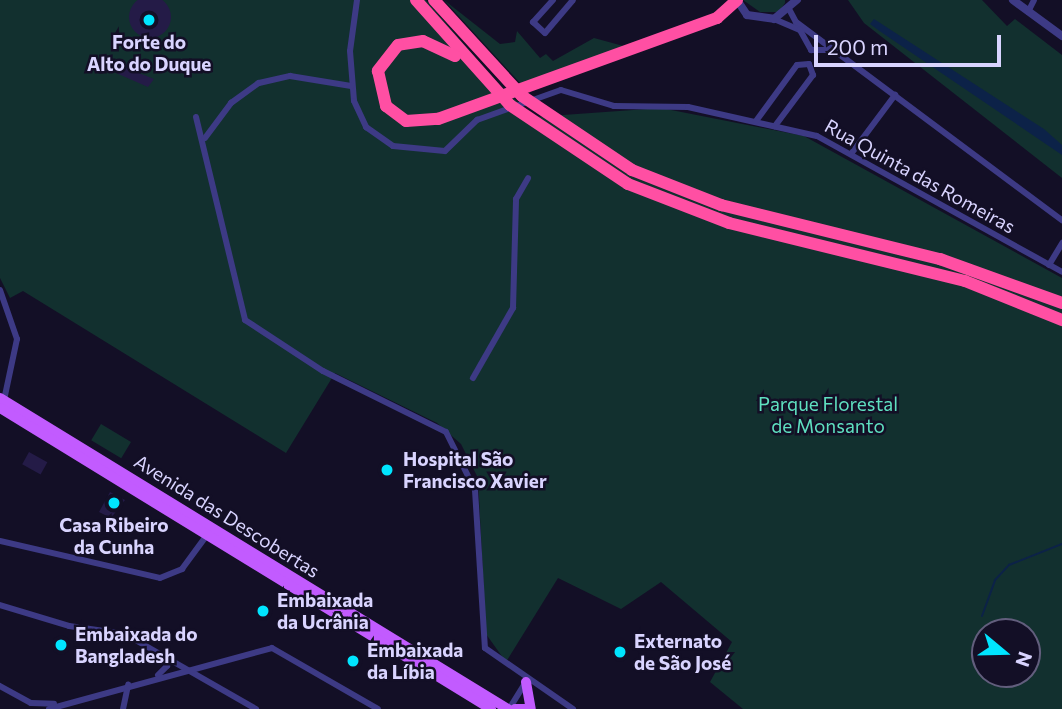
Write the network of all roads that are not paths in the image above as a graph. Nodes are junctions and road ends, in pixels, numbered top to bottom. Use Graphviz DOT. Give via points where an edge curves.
graph roads {
  1 [pos="357,0"];
  2 [pos="416,0"];
  3 [pos="434,0"];
  4 [pos="553,0"];
  5 [pos="573,0"];
  6 [pos="737,0"];
  7 [pos="1013,0"];
  8 [pos="1034,0"];
  9 [pos="792,3"];
  10 [pos="1028,12"];
  11 [pos="774,19"];
  12 [pos="817,34"];
  13 [pos="1062,36"];
  14 [pos="806,42"];
  15 [pos="837,50"];
  16 [pos="465,62"];
  17 [pos="351,86"];
  18 [pos="895,95"];
  19 [pos="196,117"];
  20 [pos="756,121"];
  21 [pos="775,126"];
  22 [pos="205,138"];
  23 [pos="851,154"];
  24 [pos="527,178"];
  25 [pos="1062,220"];
  26 [pos="1062,243"];
  27 [pos="1049,265"];
  28 [pos="1062,272"];
  29 [pos="0,290"];
  30 [pos="1062,301"];
  31 [pos="1062,320"];
  32 [pos="473,378"];
  33 [pos="1,402"];
  34 [pos="207,535"];
  35 [pos="0,541"];
  36 [pos="0,605"];
  37 [pos="156,651"];
  38 [pos="189,669"];
  39 [pos="152,679"];
  40 [pos="526,682"];
  41 [pos="128,685"];
  42 [pos="0,686"];
  43 [pos="34,706"];
  44 [pos="52,706"];
  45 [pos="124,709"];
  46 [pos="256,709"];
  47 [pos="378,709"];
  48 [pos="491,709"];
  49 [pos="508,709"];
  50 [pos="515,709"];
  51 [pos="525,709"];
  52 [pos="531,709"];
  53 [pos="573,709"];
  1 -- 17 [label="street"];
  2 -- 16 [label="highway"];
  3 -- 30 [label="highway" via="486,63 548,117 620,163 700,198 1017,284"];
  4 -- 5 [label="street" via="533,22 545,33"];
  6 -- 11 [label="street" via="747,15"];
  6 -- 16 [label="highway" via="717,18 431,121 400,118 380,95 380,66 404,42 429,42"];
  7 -- 10 [label="street"];
  8 -- 10 [label="street"];
  9 -- 11 [label="street"];
  9 -- 12 [label="street"];
  10 -- 13 [label="street"];
  11 -- 14 [label="street" via="800,30"];
  12 -- 14 [label="street"];
  12 -- 15 [label="street"];
  14 -- 15 [label="street" via="815,51"];
  15 -- 18 [label="street"];
  16 -- 31 [label="highway" via="540,129 617,178 678,206 965,281"];
  17 -- 20 [label="street, Rua Quinta das Romeiras" via="360,117 374,135 407,150 445,151 477,120 561,90 614,106 668,104"];
  17 -- 22 [label="street" via="290,76 259,83 231,103"];
  18 -- 23 [label="street"];
  18 -- 25 [label="street"];
  19 -- 22 [label="street"];
  20 -- 21 [label="street, Rua Quinta das Romeiras"];
  20 -- 21 [label="street" via="797,65 809,64 813,75"];
  21 -- 23 [label="street, Rua Quinta das Romeiras" via="817,136"];
  22 -- 40 [label="street" via="245,320 323,370 446,432 463,457 476,501 482,639 494,660"];
  23 -- 27 [label="street, Rua Quinta das Romeiras"];
  24 -- 32 [label="street" via="516,199 513,308"];
  26 -- 27 [label="street"];
  27 -- 28 [label="street, Rua Quinta das Romeiras"];
  29 -- 33 [label="street" via="18,349"];
  33 -- 34 [label="main road, Avenida das Descobertas"];
  33 -- 49 [label="main road, Avenida das Descobertas"];
  34 -- 35 [label="street" via="182,569 160,578"];
  34 -- 48 [label="main road, Avenida das Descobertas"];
  36 -- 37 [label="street" via="69,626 125,634"];
  37 -- 38 [label="street"];
  37 -- 39 [label="street" via="167,666"];
  38 -- 39 [label="street"];
  38 -- 46 [label="street"];
  38 -- 47 [label="street" via="272,648"];
  39 -- 41 [label="street"];
  40 -- 49 [label="street"];
  40 -- 52 [label="main road"];
  40 -- 53 [label="street"];
  41 -- 44 [label="street"];
  41 -- 45 [label="street"];
  42 -- 43 [label="street"];
  43 -- 44 [label="street"];
  50 -- 51 [label="main road"];
}
